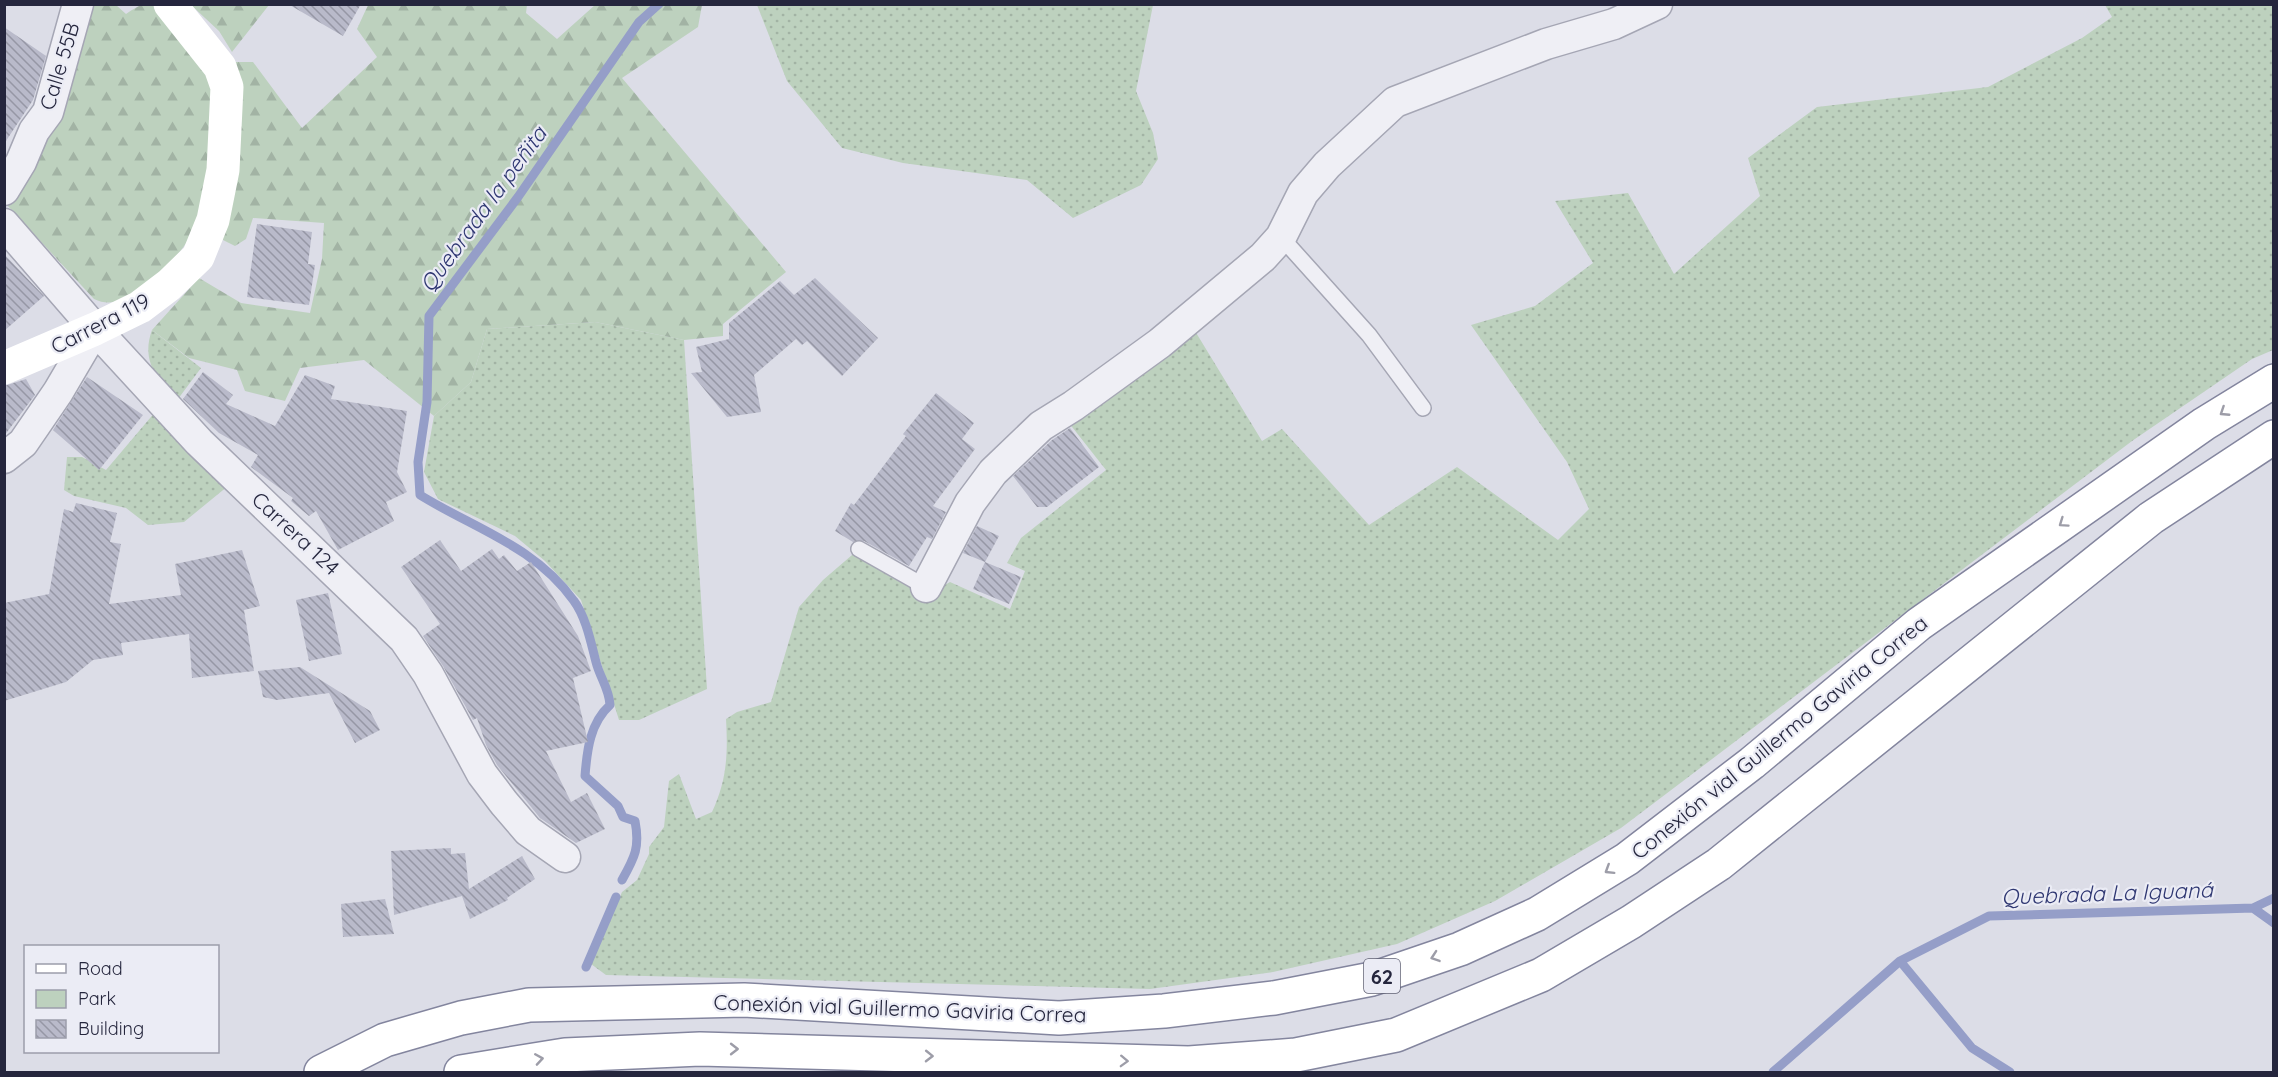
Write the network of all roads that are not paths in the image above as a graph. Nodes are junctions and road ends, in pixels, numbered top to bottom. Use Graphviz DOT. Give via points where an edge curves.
graph roads {
  1 [pos="78,4"];
  2 [pos="170,4"];
  3 [pos="1657,4"];
  4 [pos="4,190"];
  5 [pos="4,224"];
  6 [pos="1281,237"];
  7 [pos="95,329"];
  8 [pos="4,368"];
  9 [pos="2274,381"];
  10 [pos="1424,408"];
  11 [pos="2274,437"];
  12 [pos="4,458"];
  13 [pos="859,549"];
  14 [pos="926,587"];
  15 [pos="565,857"];
  16 [pos="321,1072"];
  17 [pos="461,1072"];
  1 -- 4 [label="street, Calle 55B" via="48,112"];
  2 -- 7 [label="main road, Carrera 119" via="220,67 226,87 223,170 213,220 198,257 169,285 140,307"];
  3 -- 6 [label="street" via="1614,24 1546,44 1395,102 1327,165 1303,193"];
  5 -- 7 [label="street, Carrera 124"];
  6 -- 10 [label="lane" via="1377,344"];
  6 -- 14 [label="street" via="1263,257 1160,343 1030,435 993,472 970,503"];
  7 -- 8 [label="main road, Carrera 119"];
  7 -- 12 [label="street" via="23,443"];
  7 -- 15 [label="street, Carrera 124" via="199,442 404,639 428,674 482,774 529,843"];
  9 -- 16 [label="main road, Conexión vial Guillermo Gaviria Correa / 62, one-way" via="2204,424 1919,624 1752,763 1627,859 1537,914 1460,949 1372,979 1274,998 1059,1018 744,1000 529,1005 461,1018 385,1040"];
  17 -- 11 [label="main road, one-way" via="565,1055 700,1049 1189,1063 1296,1055 1396,1035 1541,975 1719,864 2151,518"];
  13 -- 14 [label="lane"];
}
